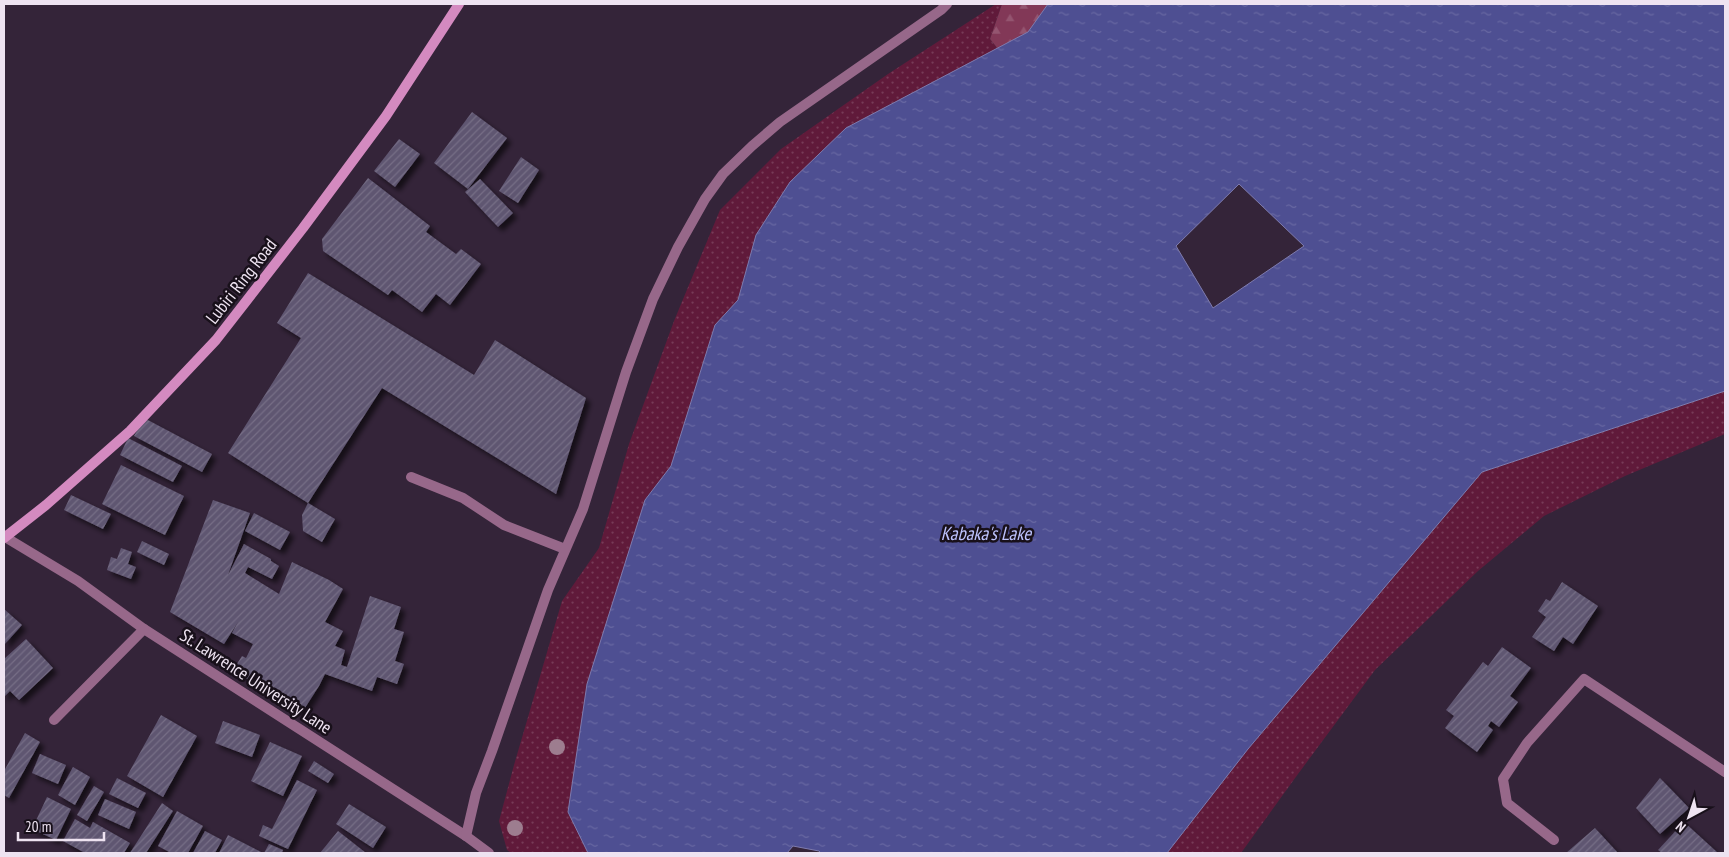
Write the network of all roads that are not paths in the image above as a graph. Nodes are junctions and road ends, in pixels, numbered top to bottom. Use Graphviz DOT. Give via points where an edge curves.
graph roads {
  1 [pos="459,4"];
  2 [pos="947,4"];
  3 [pos="411,477"];
  4 [pos="4,537"];
  5 [pos="566,549"];
  6 [pos="144,629"];
  7 [pos="54,720"];
  8 [pos="1725,772"];
  9 [pos="466,836"];
  10 [pos="1554,840"];
  11 [pos="489,853"];
  1 -- 4 [label="main road, Lubiri Ring Road" via="386,116 216,340 130,431 46,505"];
  2 -- 5 [label="street" via="780,122 723,174 705,199 653,299"];
  3 -- 5 [label="street" via="463,498 504,525"];
  4 -- 6 [label="street, St. Lawrence University Lane" via="78,581"];
  5 -- 9 [label="street" via="548,590 476,793"];
  6 -- 7 [label="street"];
  6 -- 9 [label="street, St. Lawrence University Lane"];
  8 -- 10 [label="street" via="1584,679 1526,743 1503,779 1507,803"];
  9 -- 11 [label="street, St. Lawrence University Lane"];
}
